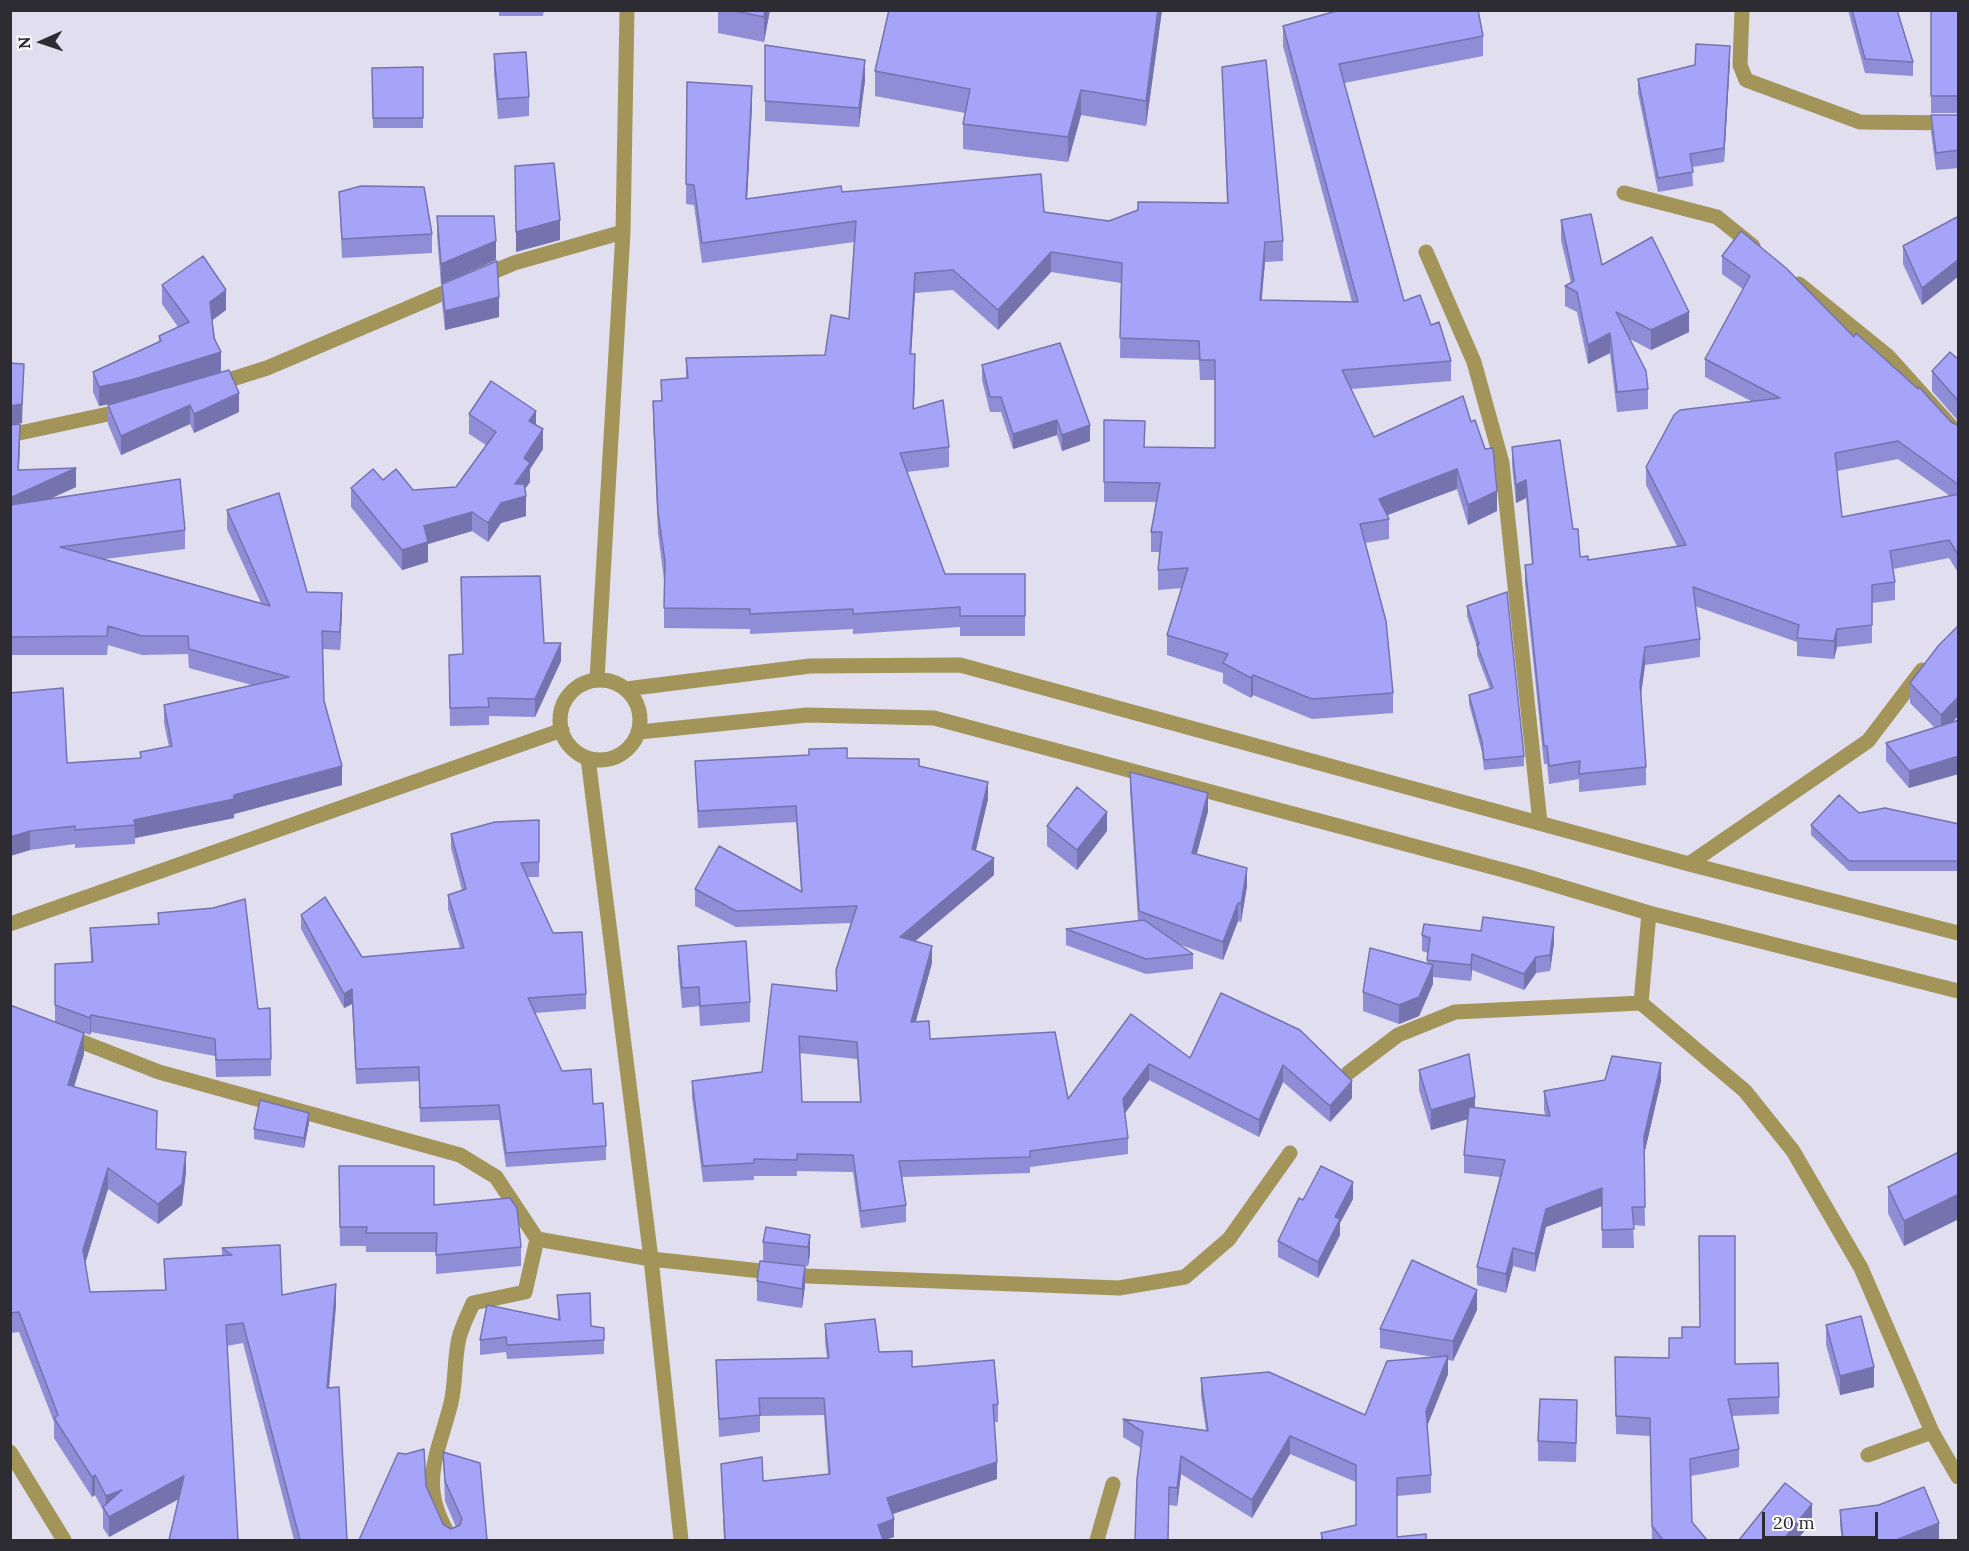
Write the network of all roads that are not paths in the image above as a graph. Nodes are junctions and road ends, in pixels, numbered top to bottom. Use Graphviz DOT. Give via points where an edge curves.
graph roads {
  1 [pos="627,10"];
  2 [pos="1742,10"];
  3 [pos="1959,123"];
  4 [pos="1624,193"];
  5 [pos="623,232"];
  6 [pos="1426,252"];
  7 [pos="1768,259"];
  8 [pos="1785,273"];
  9 [pos="200,389"];
  10 [pos="144,406"];
  11 [pos="1959,434"];
  12 [pos="10,435"];
  13 [pos="1932,657"];
  14 [pos="597,679"];
  15 [pos="626,689"];
  16 [pos="562,730"];
  17 [pos="639,732"];
  18 [pos="588,758"];
  19 [pos="1540,823"];
  20 [pos="1689,864"];
  21 [pos="1649,913"];
  22 [pos="10,924"];
  23 [pos="1959,933"];
  24 [pos="1959,990"];
  25 [pos="1641,1003"];
  26 [pos="53,1031"];
  27 [pos="1348,1073"];
  28 [pos="1290,1153"];
  29 [pos="537,1239"];
  30 [pos="651,1259"];
  31 [pos="1932,1432"];
  32 [pos="10,1452"];
  33 [pos="1868,1455"];
  34 [pos="1959,1477"];
  35 [pos="1113,1484"];
  36 [pos="64,1540"];
  37 [pos="452,1540"];
  38 [pos="681,1540"];
  39 [pos="1097,1540"];
  1 -- 5 [label="street"];
  2 -- 3 [label="street" via="1740,65 1746,80 1860,122"];
  4 -- 7 [label="street" via="1718,217"];
  5 -- 9 [label="street" via="514,263 267,368"];
  5 -- 14 [label="street"];
  6 -- 19 [label="street" via="1474,362 1502,463"];
  8 -- 11 [label="street" via="1888,356"];
  10 -- 12 [label="street"];
  13 -- 20 [label="street" via="1868,741"];
  14 -- 15 [label="street"];
  14 -- 16 [label="street" via="570,694 562,707"];
  15 -- 17 [label="street" via="641,716"];
  15 -- 19 [label="street" via="810,666 960,665"];
  16 -- 18 [label="street" via="574,751"];
  16 -- 22 [label="street"];
  17 -- 18 [label="street" via="631,746 619,755 604,760"];
  17 -- 21 [label="street" via="807,715 934,718"];
  18 -- 30 [label="street"];
  19 -- 20 [label="street"];
  20 -- 23 [label="street"];
  21 -- 24 [label="street"];
  21 -- 25 [label="street"];
  25 -- 27 [label="street" via="1455,1012 1398,1035"];
  25 -- 31 [label="street" via="1745,1090 1793,1151 1861,1268"];
  26 -- 29 [label="street" via="159,1072 460,1155 496,1178"];
  28 -- 30 [label="street" via="1229,1239 1185,1277 1119,1288 807,1276"];
  29 -- 30 [label="street"];
  29 -- 37 [label="street" via="525,1292 473,1303 459,1338 452,1401 434,1456 432,1491 440,1522"];
  30 -- 38 [label="street"];
  31 -- 33 [label="street"];
  31 -- 34 [label="street"];
  32 -- 36 [label="street"];
  35 -- 39 [label="street"];
}
